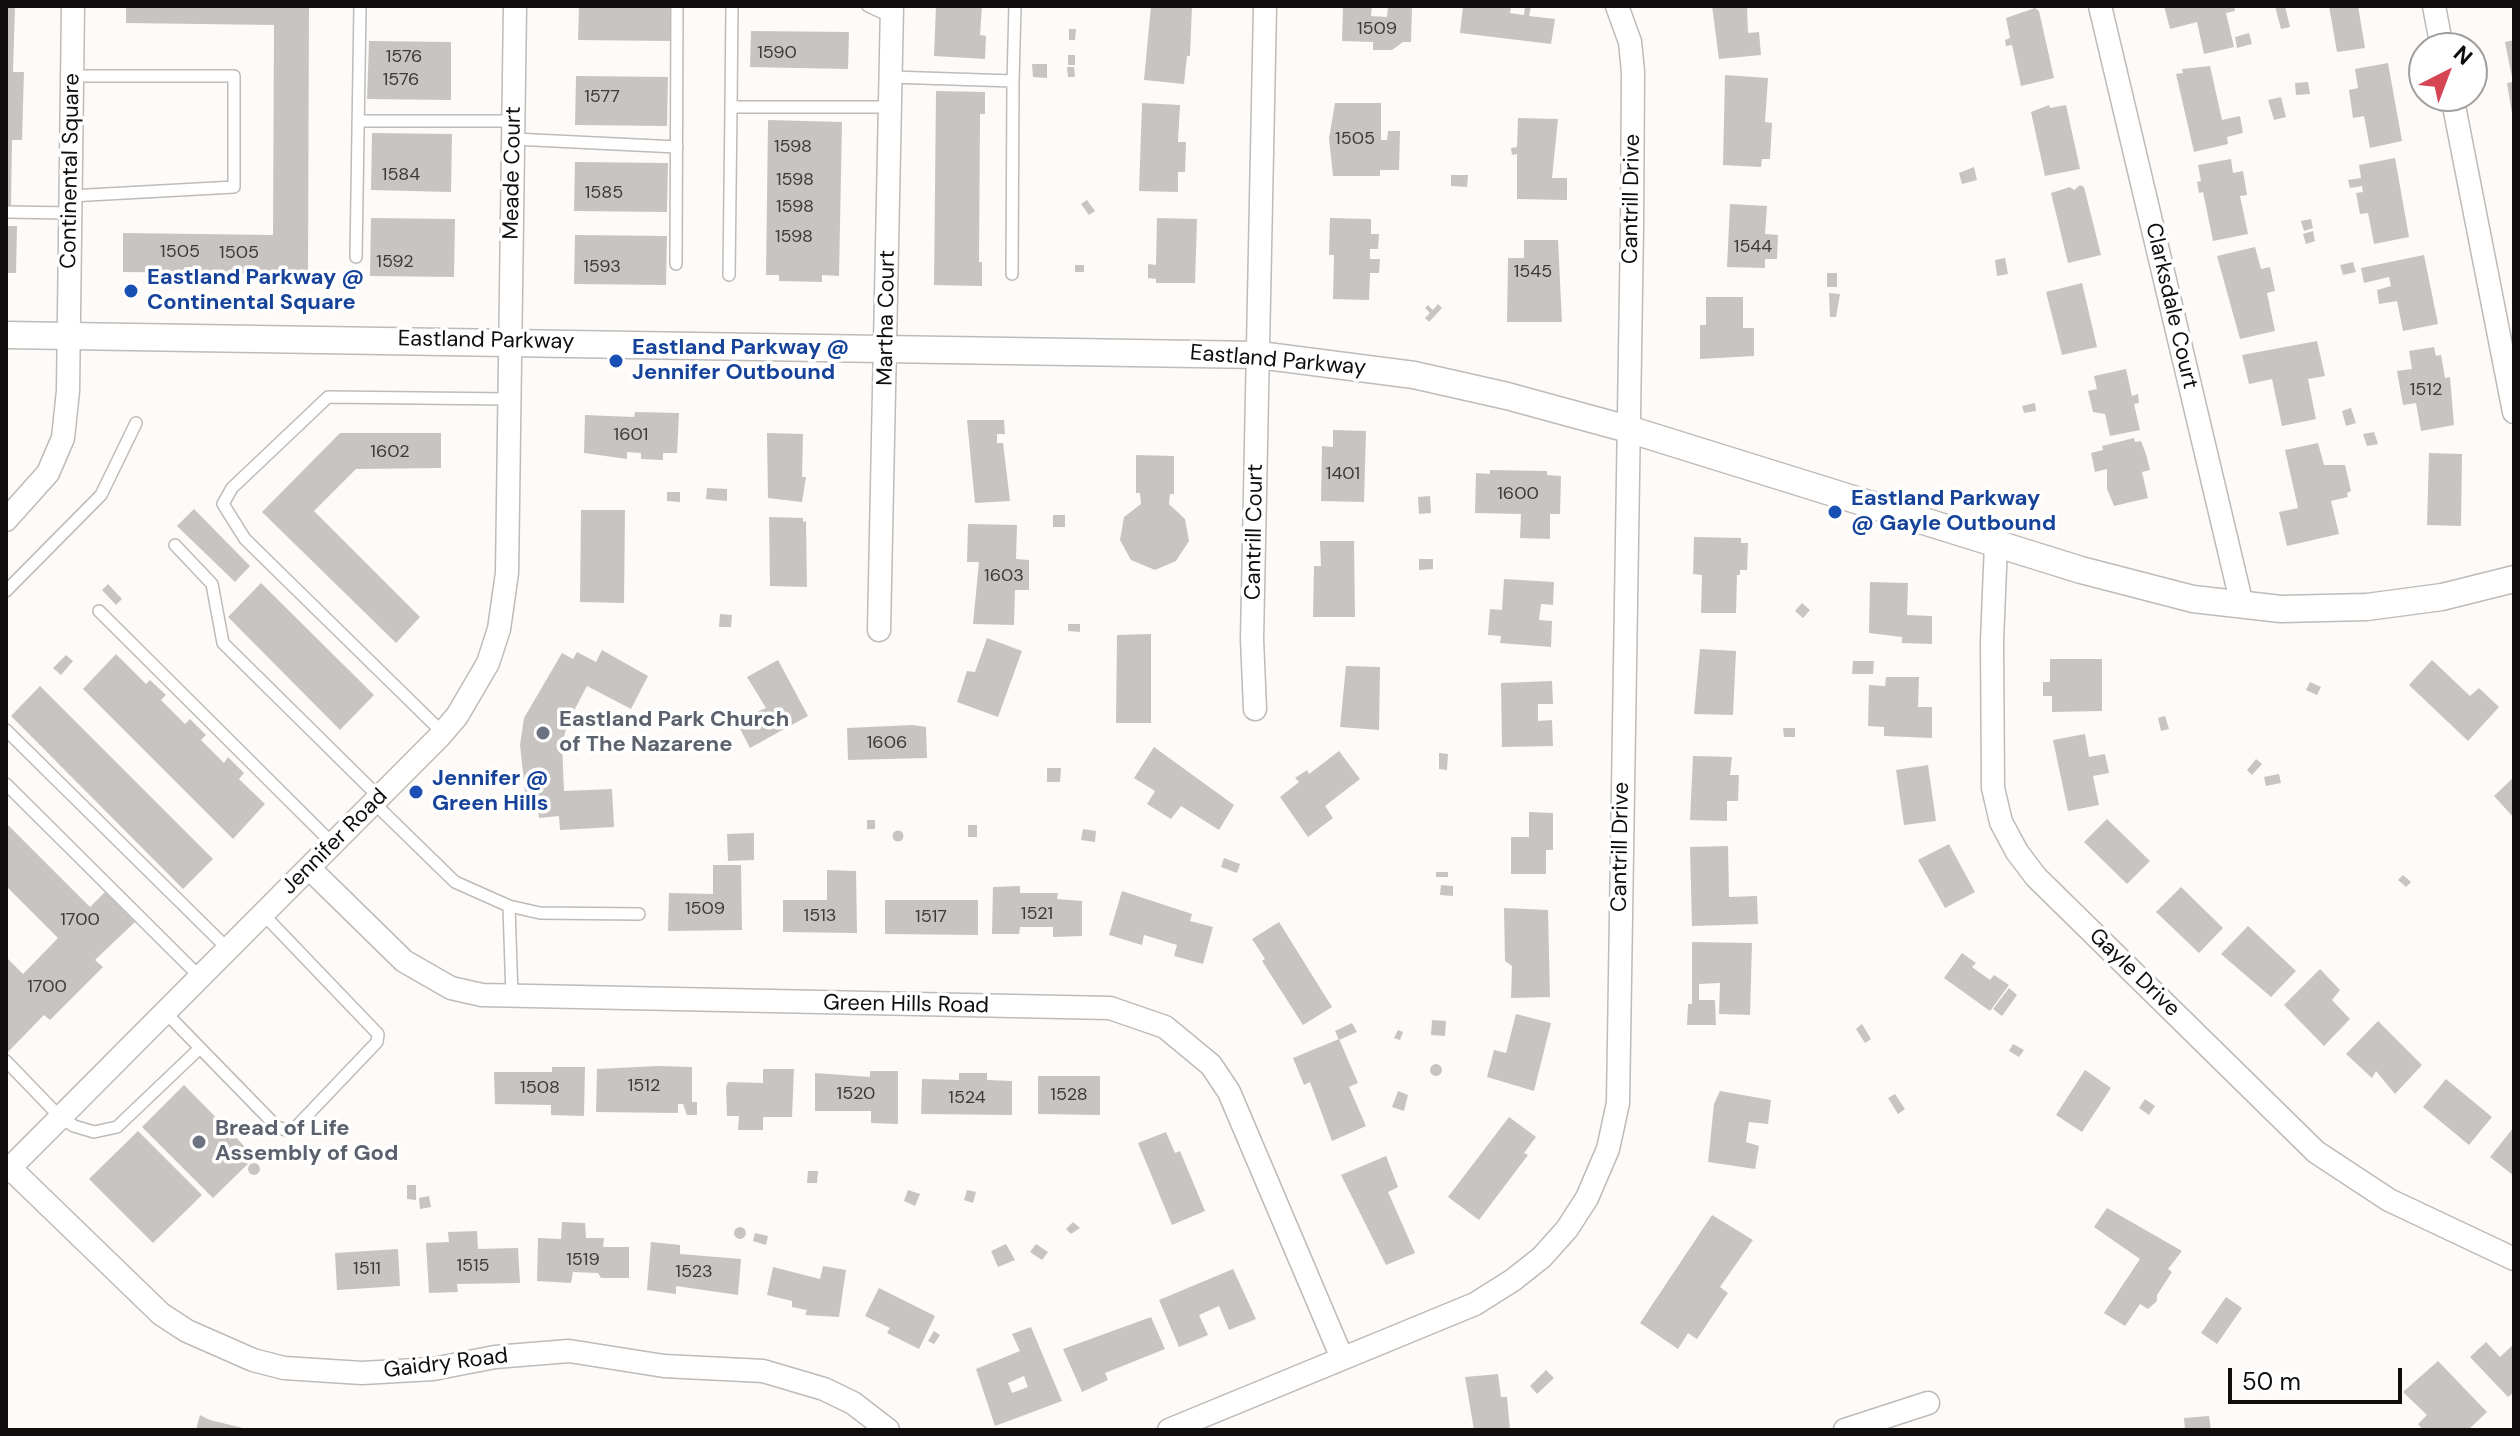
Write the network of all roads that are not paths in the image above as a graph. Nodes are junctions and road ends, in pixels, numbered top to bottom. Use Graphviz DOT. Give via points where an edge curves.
graph roads {
  1 [pos="73,6"];
  2 [pos="360,6"];
  3 [pos="515,6"];
  4 [pos="677,6"];
  5 [pos="732,6"];
  6 [pos="868,6"];
  7 [pos="1015,6"];
  8 [pos="1265,6"];
  9 [pos="1617,6"];
  10 [pos="2100,6"];
  11 [pos="2434,6"];
  12 [pos="892,12"];
  13 [pos="2439,32"];
  14 [pos="72,76"];
  15 [pos="891,77"];
  16 [pos="1013,81"];
  17 [pos="731,107"];
  18 [pos="890,107"];
  19 [pos="2455,112"];
  20 [pos="358,121"];
  21 [pos="514,130"];
  22 [pos="677,147"];
  23 [pos="70,205"];
  24 [pos="6,212"];
  25 [pos="356,257"];
  26 [pos="676,264"];
  27 [pos="1012,274"];
  28 [pos="729,275"];
  29 [pos="6,335"];
  30 [pos="69,337"];
  31 [pos="511,341"];
  32 [pos="886,348"];
  33 [pos="1259,355"];
  34 [pos="510,399"];
  35 [pos="2514,412"];
  36 [pos="136,423"];
  37 [pos="1628,429"];
  38 [pos="6,520"];
  39 [pos="1996,544"];
  40 [pos="175,545"];
  41 [pos="6,571"];
  42 [pos="2514,579"];
  43 [pos="15,581"];
  44 [pos="6,591"];
  45 [pos="2242,605"];
  46 [pos="99,611"];
  47 [pos="879,630"];
  48 [pos="1255,709"];
  49 [pos="6,730"];
  50 [pos="443,733"];
  51 [pos="6,784"];
  52 [pos="377,800"];
  53 [pos="333,844"];
  54 [pos="309,868"];
  55 [pos="509,906"];
  56 [pos="263,914"];
  57 [pos="639,914"];
  58 [pos="228,949"];
  59 [pos="200,977"];
  60 [pos="512,998"];
  61 [pos="165,1012"];
  62 [pos="200,1048"];
  63 [pos="6,1061"];
  64 [pos="60,1117"];
  65 [pos="8,1170"];
  66 [pos="2514,1259"];
  67 [pos="1342,1358"];
  68 [pos="1928,1403"];
  69 [pos="1201,1424"];
  70 [pos="888,1430"];
  71 [pos="1169,1430"];
  72 [pos="1845,1430"];
  1 -- 14 [label="street, Continental Square"];
  2 -- 20 [label="lane"];
  3 -- 21 [label="street, Meade Court"];
  4 -- 22 [label="lane"];
  5 -- 17 [label="lane"];
  6 -- 12 [label="lane"];
  7 -- 16 [label="lane"];
  8 -- 33 [label="street"];
  9 -- 37 [label="street, Cantrill Drive" via="1630,42 1633,72"];
  10 -- 45 [label="street, Clarksdale Court"];
  11 -- 13 [label="street"];
  12 -- 15 [label="street, Martha Court"];
  14 -- 23 [label="street, Continental Square"];
  14 -- 23 [label="lane" via="234,76 234,187"];
  15 -- 16 [label="lane"];
  15 -- 18 [label="street, Martha Court"];
  16 -- 27 [label="lane"];
  17 -- 18 [label="lane"];
  17 -- 28 [label="lane"];
  18 -- 32 [label="street, Martha Court"];
  19 -- 35 [label="street"];
  20 -- 21 [label="lane"];
  20 -- 25 [label="lane"];
  21 -- 22 [label="lane"];
  21 -- 31 [label="street, Meade Court"];
  22 -- 26 [label="lane"];
  23 -- 24 [label="lane"];
  23 -- 30 [label="street, Continental Square"];
  29 -- 30 [label="street, Eastland Parkway"];
  30 -- 31 [label="street, Eastland Parkway"];
  30 -- 38 [label="street, Continental Square" via="63,438 48,473"];
  31 -- 32 [label="street, Eastland Parkway"];
  31 -- 34 [label="street, Jennifer Road"];
  32 -- 33 [label="street, Eastland Parkway"];
  32 -- 47 [label="street, Martha Court"];
  33 -- 37 [label="street, Eastland Parkway" via="1414,375"];
  33 -- 48 [label="street, Cantrill Court"];
  34 -- 50 [label="street, Jennifer Road" via="507,573 499,629 475,687"];
  34 -- 50 [label="lane" via="328,397 232,488 223,504 245,539"];
  36 -- 43 [label="lane" via="101,495"];
  37 -- 39 [label="street, Eastland Parkway"];
  37 -- 67 [label="street, Cantrill Drive" via="1618,1103 1608,1149 1567,1229 1513,1280 1475,1304"];
  39 -- 45 [label="street, Eastland Parkway" via="2156,591"];
  39 -- 66 [label="street, Gayle Drive" via="1993,788 2001,822 2017,852 2036,877 2316,1152 2389,1200"];
  40 -- 52 [label="lane" via="212,584 223,643"];
  41 -- 43 [label="lane"];
  42 -- 45 [label="street, Eastland Parkway" via="2442,597 2367,607"];
  43 -- 44 [label="lane"];
  46 -- 53 [label="lane"];
  49 -- 58 [label="lane"];
  50 -- 52 [label="street, Jennifer Road"];
  51 -- 59 [label="lane"];
  52 -- 53 [label="street, Jennifer Road"];
  52 -- 55 [label="lane" via="455,882"];
  53 -- 54 [label="street, Jennifer Road"];
  54 -- 56 [label="street, Jennifer Road"];
  54 -- 60 [label="street, Green Hills Road" via="396,954 428,976 451,988"];
  55 -- 57 [label="lane" via="540,913"];
  55 -- 60 [label="lane"];
  56 -- 58 [label="street, Jennifer Road"];
  56 -- 62 [label="lane" via="373,1025 377,1042 289,1131 277,1127"];
  58 -- 59 [label="street, Jennifer Road"];
  59 -- 61 [label="street, Jennifer Road"];
  60 -- 67 [label="street, Green Hills Road" via="1110,1008 1140,1015 1190,1045 1229,1092"];
  61 -- 62 [label="lane"];
  61 -- 64 [label="street, Jennifer Road"];
  62 -- 64 [label="lane" via="117,1127 81,1130"];
  63 -- 64 [label="lane"];
  64 -- 65 [label="street, Jennifer Road"];
  65 -- 70 [label="street, Gaidry Road" via="161,1314 198,1337 253,1360 316,1372 362,1373 569,1351 664,1366 763,1371 824,1389"];
  67 -- 69 [label="street, Cantrill Drive"];
  68 -- 72 [label="street"];
  69 -- 71 [label="street, Cantrill Drive"];
}
